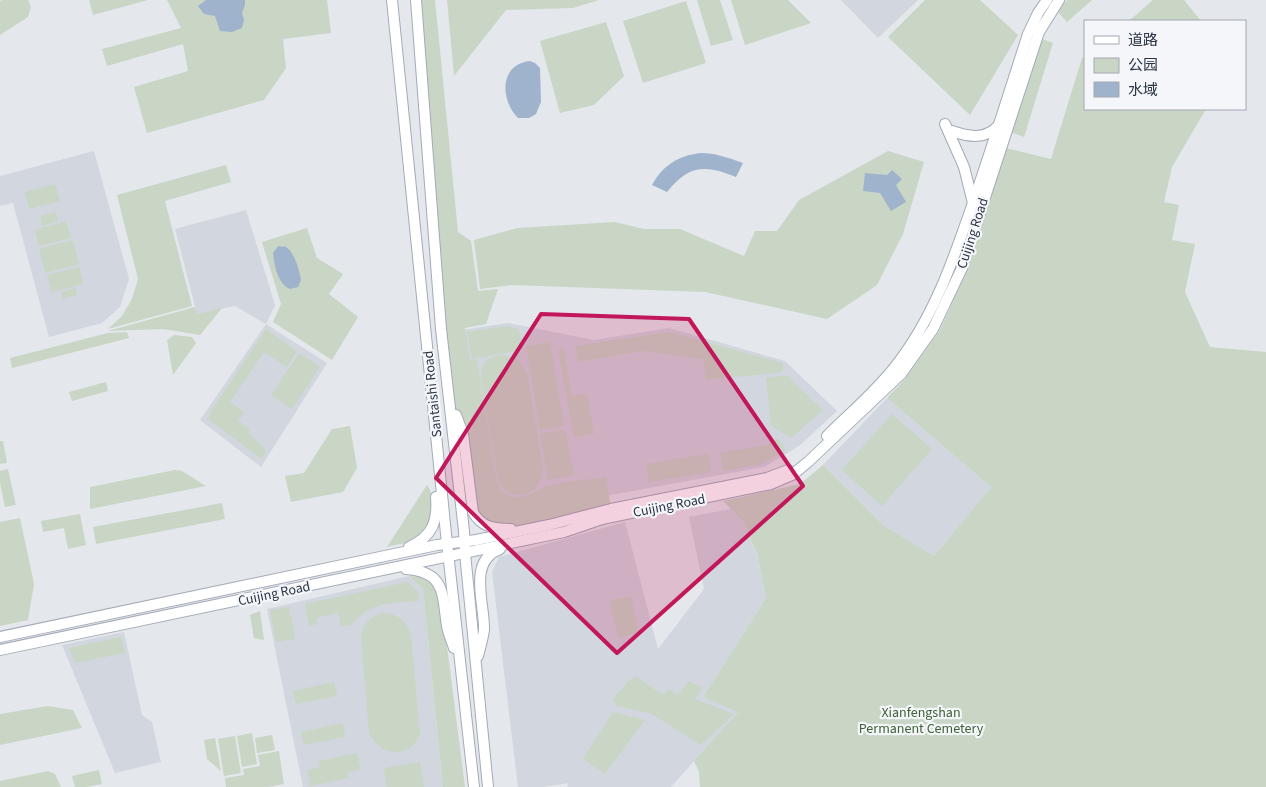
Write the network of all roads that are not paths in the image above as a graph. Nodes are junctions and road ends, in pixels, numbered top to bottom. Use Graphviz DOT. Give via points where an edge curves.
graph roads {
  1 [pos="393,0"];
  2 [pos="1047,0"];
  3 [pos="1059,0"];
  4 [pos="415,3"];
  5 [pos="999,124"];
  6 [pos="973,203"];
  7 [pos="430,376"];
  8 [pos="449,395"];
  9 [pos="549,525"];
  10 [pos="465,540"];
  11 [pos="520,541"];
  12 [pos="447,544"];
  13 [pos="465,553"];
  14 [pos="394,554"];
  15 [pos="449,557"];
  16 [pos="392,568"];
  17 [pos="0,637"];
  18 [pos="0,650"];
  19 [pos="476,665"];
  20 [pos="460,666"];
  21 [pos="474,787"];
  22 [pos="488,787"];
  1 -- 7 [label="main road, Santaishi Road"];
  2 -- 5 [label="main road, Cuijing Road" via="1028,34"];
  3 -- 11 [label="main road, Cuijing Road" via="1039,32 962,268 933,329 901,374 792,475 771,484 602,519 564,532"];
  4 -- 8 [label="main road, Santaishi Road"];
  5 -- 6 [label="main road, Cuijing Road"];
  5 -- 6 [label="main road" via="993,131 980,136 965,136 948,128 964,168"];
  6 -- 9 [label="main road, Cuijing Road" via="953,264 911,345 877,387 786,471 767,478 611,509"];
  7 -- 12 [label="main road, Santaishi Road"];
  7 -- 14 [label="main road" via="428,424 437,509 435,520 421,542"];
  8 -- 9 [label="main road" via="463,434 471,507 478,520 497,528"];
  8 -- 10 [label="main road, Santaishi Road"];
  9 -- 10 [label="main road, Cuijing Road"];
  10 -- 12 [label="main road, Cuijing Road"];
  10 -- 13 [label="main road, Santaishi Road"];
  11 -- 13 [label="main road, Cuijing Road"];
  11 -- 19 [label="main road" via="492,552 484,563 479,578 484,630"];
  12 -- 14 [label="main road, Cuijing Road"];
  12 -- 15 [label="main road, Santaishi Road"];
  13 -- 15 [label="main road, Cuijing Road"];
  13 -- 19 [label="main road, Santaishi Road"];
  14 -- 17 [label="main road, Cuijing Road"];
  15 -- 16 [label="main road, Cuijing Road"];
  15 -- 20 [label="main road, Santaishi Road"];
  16 -- 18 [label="main road, Cuijing Road"];
  16 -- 20 [label="main road" via="419,570 434,577 442,589 448,629"];
  19 -- 22 [label="main road, Santaishi Road"];
  20 -- 21 [label="main road, Santaishi Road"];
}
